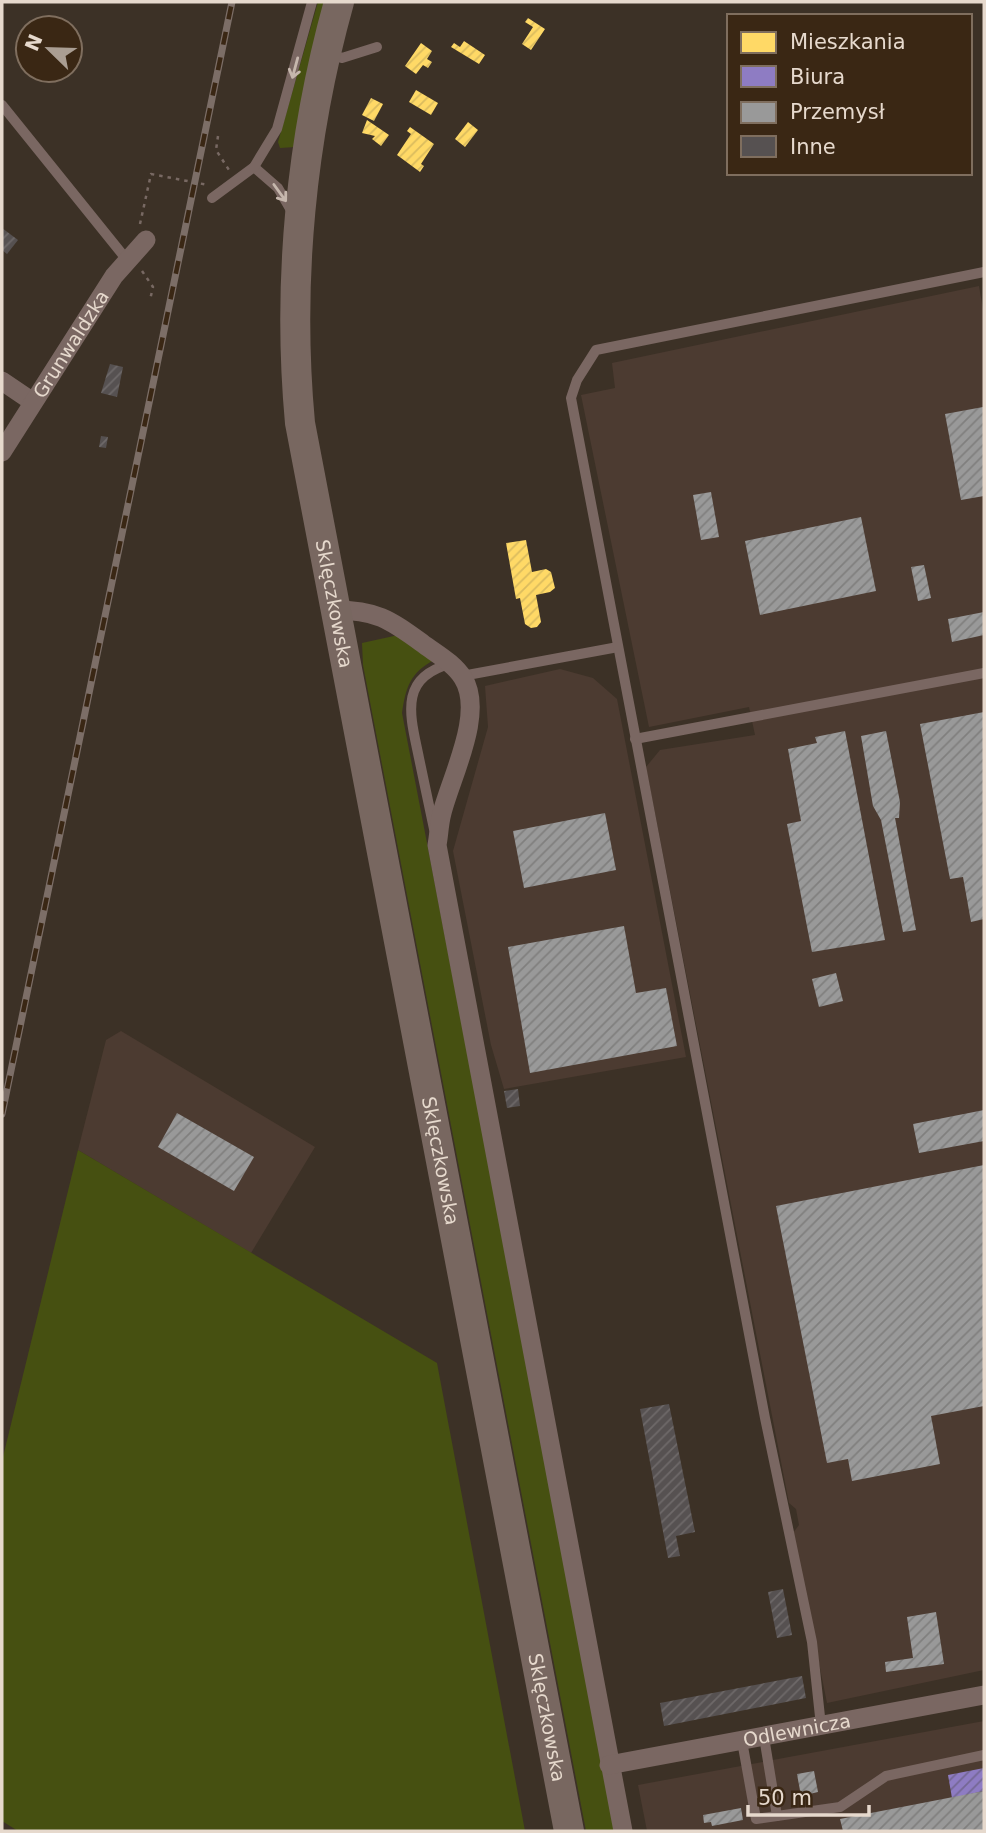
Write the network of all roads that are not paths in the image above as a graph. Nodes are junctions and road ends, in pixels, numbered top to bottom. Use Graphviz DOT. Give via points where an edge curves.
graph roads {
  1 [pos="312,2"];
  2 [pos="339,2"];
  3 [pos="356,2"];
  4 [pos="377,47"];
  5 [pos="334,55"];
  6 [pos="2,105"];
  7 [pos="254,167"];
  8 [pos="212,198"];
  9 [pos="300,225"];
  10 [pos="146,240"];
  11 [pos="129,259"];
  12 [pos="984,272"];
  13 [pos="2,381"];
  14 [pos="33,402"];
  15 [pos="2,452"];
  16 [pos="315,490"];
  17 [pos="334,610"];
  18 [pos="618,647"];
  19 [pos="456,670"];
  20 [pos="984,673"];
  21 [pos="635,739"];
  22 [pos="437,845"];
  23 [pos="984,1695"];
  24 [pos="821,1726"];
  25 [pos="764,1737"];
  26 [pos="742,1741"];
  27 [pos="984,1755"];
  28 [pos="609,1765"];
  29 [pos="777,1816"];
  30 [pos="569,1831"];
  31 [pos="623,1831"];
  1 -- 7 [label="lane, one-way" via="277,129"];
  2 -- 5 [label="main road, Sklęczkowska"];
  3 -- 5 [label="main road, Sklęczkowska"];
  4 -- 5 [label="lane"];
  5 -- 9 [label="main road, Sklęczkowska" via="312,120"];
  5 -- 16 [label="main road, Sklęczkowska" via="313,264"];
  6 -- 11 [label="lane"];
  7 -- 8 [label="lane"];
  7 -- 9 [label="lane, one-way" via="278,188"];
  9 -- 16 [label="main road, Sklęczkowska" via="296,377 300,423"];
  10 -- 11 [label="street, Grunwaldzka"];
  11 -- 14 [label="street, Grunwaldzka"];
  12 -- 18 [label="lane" via="597,349 571,398"];
  13 -- 14 [label="street"];
  14 -- 15 [label="street, Grunwaldzka"];
  16 -- 17 [label="main road, Sklęczkowska"];
  17 -- 19 [label="street" via="365,610 386,617"];
  17 -- 30 [label="main road, Sklęczkowska"];
  18 -- 19 [label="lane"];
  18 -- 21 [label="lane"];
  19 -- 22 [label="street" via="469,691 470,712"];
  19 -- 22 [label="lane" via="425,674 416,685 410,712"];
  20 -- 21 [label="lane"];
  21 -- 24 [label="lane" via="765,1418 813,1642"];
  22 -- 28 [label="street"];
  23 -- 24 [label="street, Odlewnicza"];
  24 -- 25 [label="street, Odlewnicza"];
  25 -- 26 [label="street, Odlewnicza"];
  25 -- 29 [label="lane"];
  26 -- 28 [label="street, Odlewnicza"];
  26 -- 29 [label="lane" via="757,1819"];
  27 -- 29 [label="lane" via="886,1776 840,1807"];
  28 -- 31 [label="street"];
}
